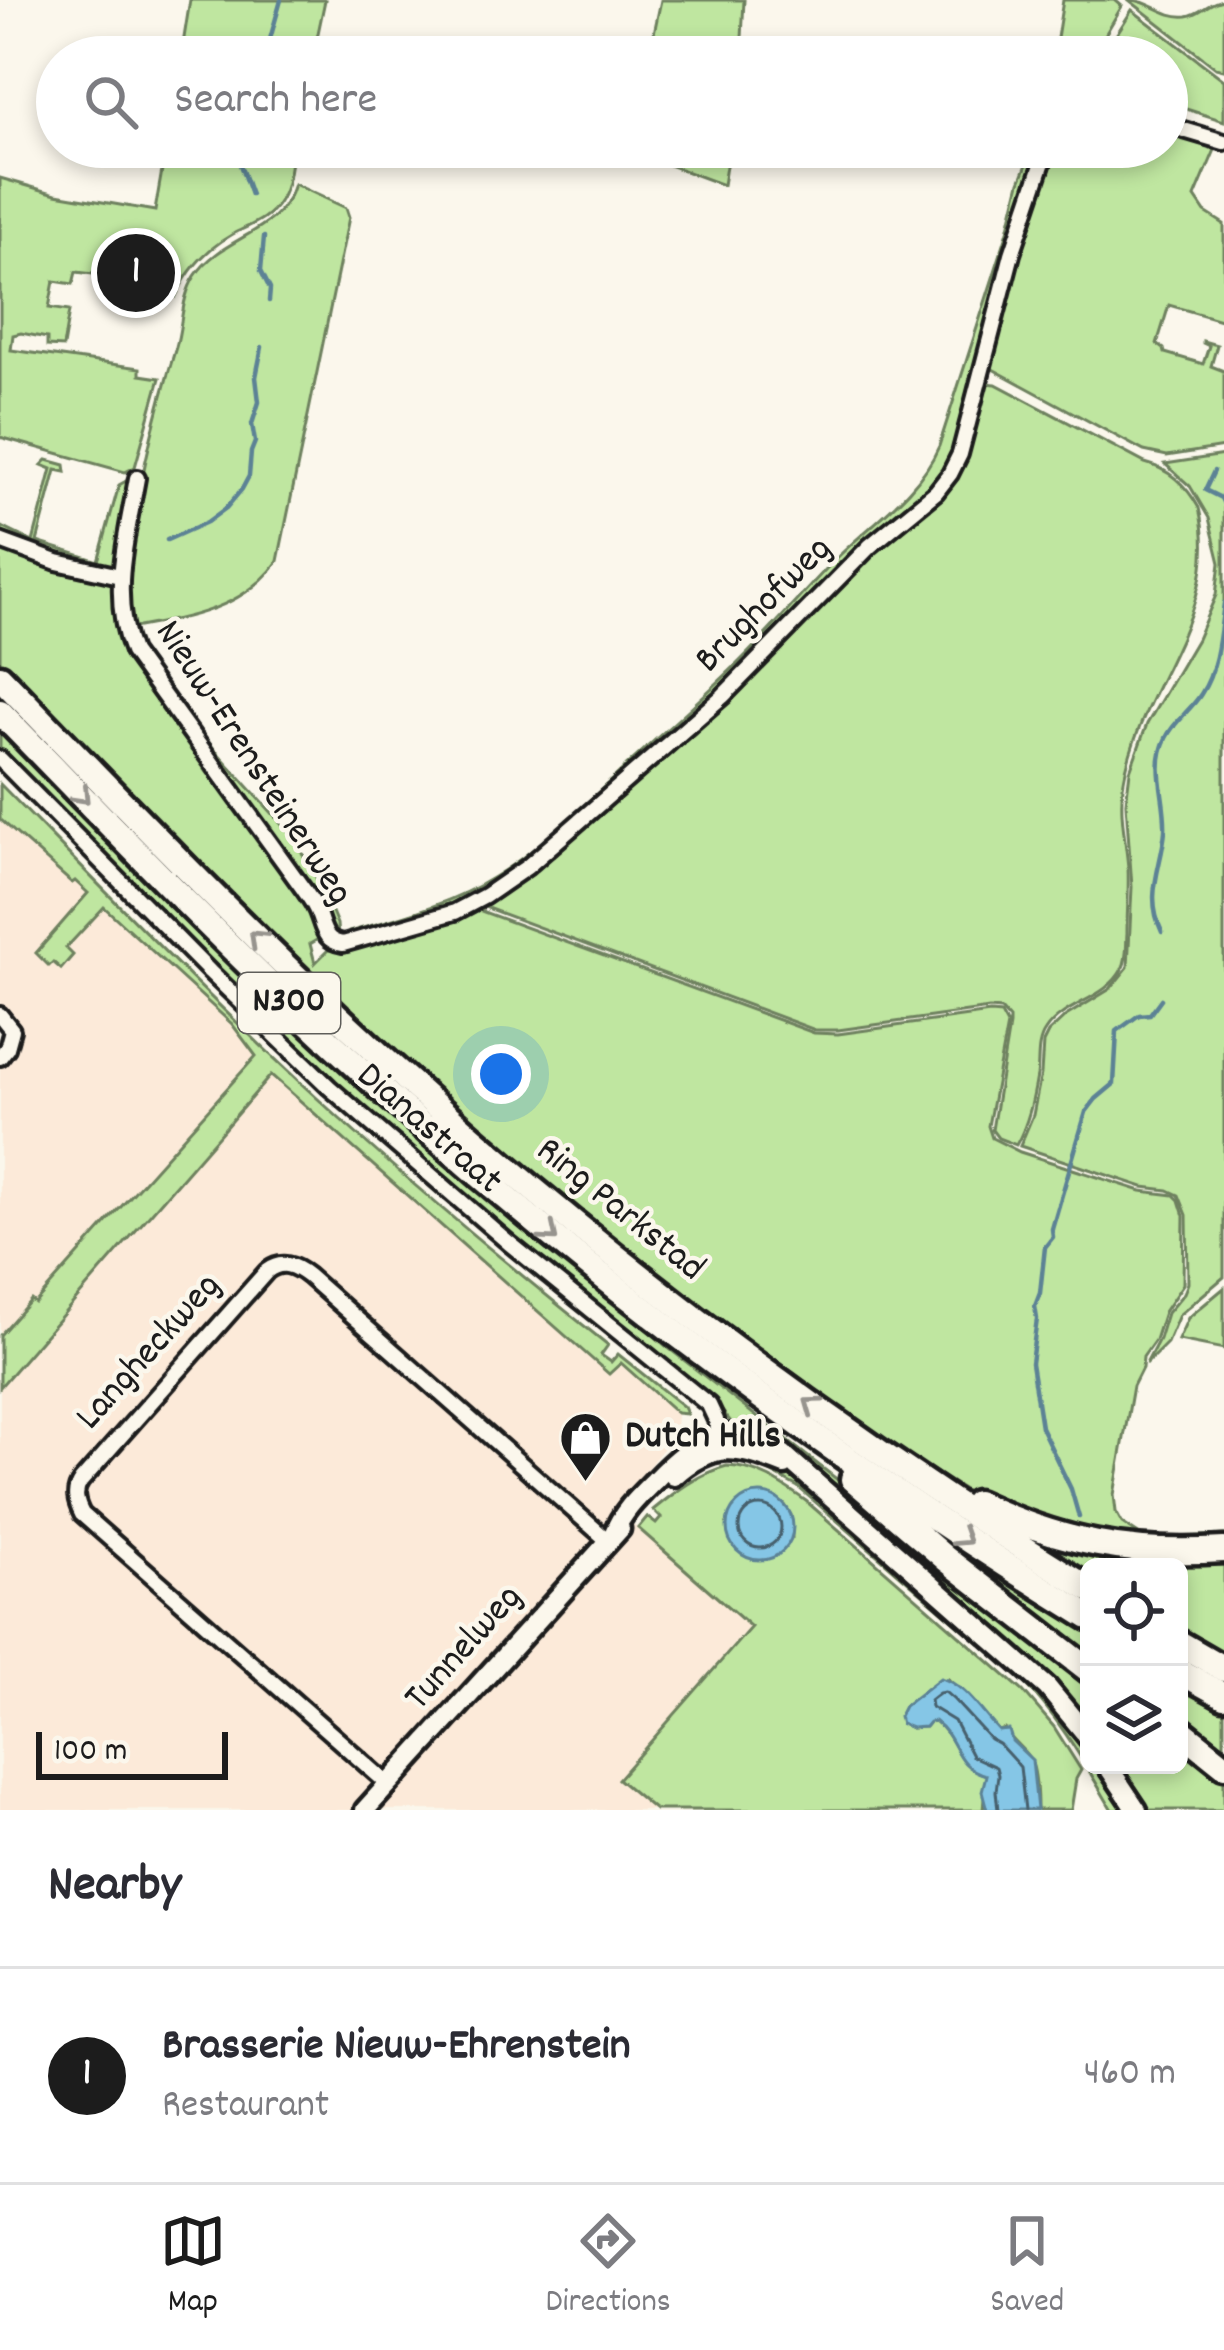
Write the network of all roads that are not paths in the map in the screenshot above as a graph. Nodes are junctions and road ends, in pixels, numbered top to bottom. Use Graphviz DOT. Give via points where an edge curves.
graph roads {
  1 [pos="1188,131"];
  2 [pos="1224,142"];
  3 [pos="1041,168"];
  4 [pos="137,478"];
  5 [pos="0,541"];
  6 [pos="121,576"];
  7 [pos="0,677"];
  8 [pos="0,712"];
  9 [pos="0,759"];
  10 [pos="332,942"];
  11 [pos="0,1015"];
  12 [pos="0,1057"];
  13 [pos="797,1424"];
  14 [pos="720,1441"];
  15 [pos="908,1472"];
  16 [pos="610,1537"];
  17 [pos="1224,1550"];
  18 [pos="1080,1583"];
  19 [pos="1080,1611"];
  20 [pos="1188,1648"];
  21 [pos="1084,1666"];
  22 [pos="1224,1669"];
  23 [pos="1188,1675"];
  24 [pos="1224,1696"];
  25 [pos="1080,1727"];
  26 [pos="1188,1736"];
  27 [pos="1224,1765"];
  28 [pos="1113,1774"];
  29 [pos="388,1784"];
  30 [pos="365,1810"];
  31 [pos="1137,1810"];
  1 -- 2 [label="street"];
  3 -- 10 [label="street, Brughofweg" via="960,454 936,492 870,546 695,722 515,876 437,919"];
  4 -- 6 [label="street, Nieuw-Erensteinerweg"];
  5 -- 6 [label="street"];
  6 -- 10 [label="street, Nieuw-Erensteinerweg" via="120,612 132,652 304,890"];
  15 -- 7 [label="highway, Ring Parkstad / N300, one-way" via="689,1313 486,1149 250,932"];
  8 -- 13 [label="highway, Ring Parkstad / N300, one-way" via="232,949 429,1131"];
  9 -- 14 [label="street, Dianastraat" via="329,1087 709,1405"];
  11 -- 12 [label="street" via="12,1030"];
  13 -- 19 [label="highway, Ring Parkstad / N300, one-way"];
  13 -- 21 [label="highway, N300" via="863,1490"];
  14 -- 16 [label="street, Tunnelweg" via="691,1447 669,1465"];
  14 -- 25 [label="street" via="736,1434 766,1443 1047,1687"];
  15 -- 17 [label="highway, N300" via="1078,1541 1145,1552"];
  15 -- 18 [label="highway, Ring Parkstad / N300"];
  16 -- 29 [label="street, Tunnelweg"];
  16 -- 29 [label="street, Langheckweg" via="301,1271 280,1264 256,1283 81,1480 77,1505"];
  20 -- 22 [label="highway"];
  23 -- 24 [label="highway"];
  26 -- 27 [label="highway"];
  28 -- 31 [label="street"];
  29 -- 30 [label="street, Tunnelweg"];
}
